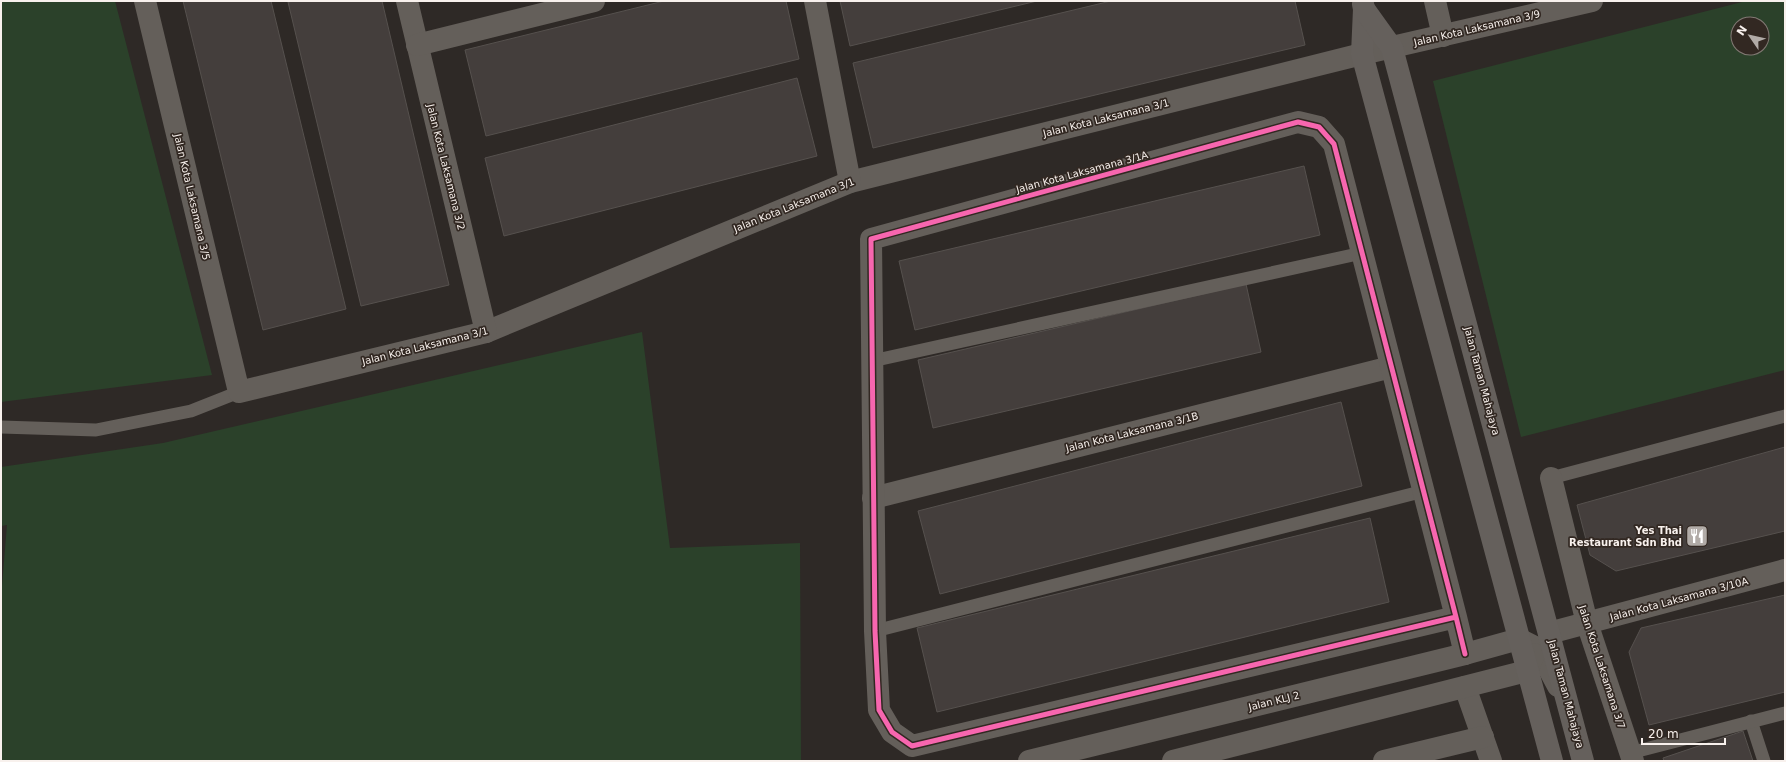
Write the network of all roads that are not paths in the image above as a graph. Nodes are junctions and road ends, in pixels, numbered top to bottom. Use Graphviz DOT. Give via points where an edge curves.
graph roads {
  1 [pos="145,1"];
  2 [pos="407,1"];
  3 [pos="594,1"];
  4 [pos="815,1"];
  5 [pos="1435,1"];
  6 [pos="1582,2"];
  7 [pos="1363,5"];
  8 [pos="1443,36"];
  9 [pos="417,45"];
  10 [pos="1392,48"];
  11 [pos="1362,54"];
  12 [pos="850,182"];
  13 [pos="1362,253"];
  14 [pos="486,332"];
  15 [pos="872,361"];
  16 [pos="1391,367"];
  17 [pos="239,392"];
  18 [pos="1785,416"];
  19 [pos="1,427"];
  20 [pos="1551,478"];
  21 [pos="1424,491"];
  22 [pos="873,498"];
  23 [pos="1785,570"];
  24 [pos="1456,617"];
  25 [pos="1587,623"];
  26 [pos="875,631"];
  27 [pos="1535,640"];
  28 [pos="1465,654"];
  29 [pos="1527,671"];
  30 [pos="1465,687"];
  31 [pos="1785,712"];
  32 [pos="1751,721"];
  33 [pos="1483,737"];
  34 [pos="1632,757"];
  35 [pos="1029,761"];
  36 [pos="1173,761"];
  37 [pos="1384,761"];
  38 [pos="1491,761"];
  39 [pos="1552,761"];
  40 [pos="1583,761"];
  41 [pos="1764,761"];
  1 -- 17 [label="street, Jalan Kota Laksamana 3/5"];
  2 -- 9 [label="street, Jalan Kota Laksamana 3/2"];
  3 -- 9 [label="street"];
  4 -- 12 [label="street"];
  5 -- 8 [label="street"];
  6 -- 8 [label="street, Jalan Kota Laksamana 3/9"];
  7 -- 10 [label="street, Jalan Taman Mahajaya"];
  7 -- 11 [label="street, Jalan Taman Mahajaya"];
  8 -- 10 [label="street, Jalan Kota Laksamana 3/9"];
  9 -- 14 [label="street, Jalan Kota Laksamana 3/2"];
  10 -- 11 [label="street, Jalan Kota Laksamana 3/9"];
  10 -- 27 [label="street, Jalan Taman Mahajaya" via="1532,568"];
  11 -- 12 [label="street, Jalan Kota Laksamana 3/1"];
  11 -- 27 [label="street, Jalan Taman Mahajaya"];
  12 -- 14 [label="street, Jalan Kota Laksamana 3/1"];
  13 -- 15 [label="lane"];
  13 -- 15 [label="street, Jalan Kota Laksamana 3/1A" via="1334,144 1319,127 1298,122 871,239"];
  13 -- 16 [label="street"];
  14 -- 17 [label="street, Jalan Kota Laksamana 3/1"];
  15 -- 22 [label="street"];
  16 -- 21 [label="street"];
  16 -- 22 [label="street, Jalan Kota Laksamana 3/1B"];
  17 -- 19 [label="lane" via="191,411 96,430"];
  18 -- 20 [label="lane"];
  20 -- 25 [label="street, Jalan Kota Laksamana 3/7"];
  21 -- 24 [label="street"];
  21 -- 26 [label="lane"];
  22 -- 26 [label="street"];
  23 -- 25 [label="street, Jalan Kota Laksamana 3/10A"];
  24 -- 26 [label="street" via="912,746 892,732 879,710"];
  24 -- 28 [label="street"];
  25 -- 27 [label="street, Jalan Kota Laksamana 3/10A"];
  25 -- 34 [label="street, Jalan Kota Laksamana 3/7"];
  27 -- 28 [label="street, Jalan KLJ 2"];
  27 -- 29 [label="street, Jalan Taman Mahajaya"];
  27 -- 40 [label="street, Jalan Taman Mahajaya" via="1570,711"];
  28 -- 35 [label="street, Jalan KLJ 2"];
  29 -- 30 [label="street"];
  29 -- 39 [label="street, Jalan Taman Mahajaya"];
  30 -- 33 [label="street"];
  30 -- 36 [label="street"];
  31 -- 32 [label="lane"];
  32 -- 34 [label="lane"];
  32 -- 41 [label="lane"];
  33 -- 37 [label="street"];
  33 -- 38 [label="street"];
}
